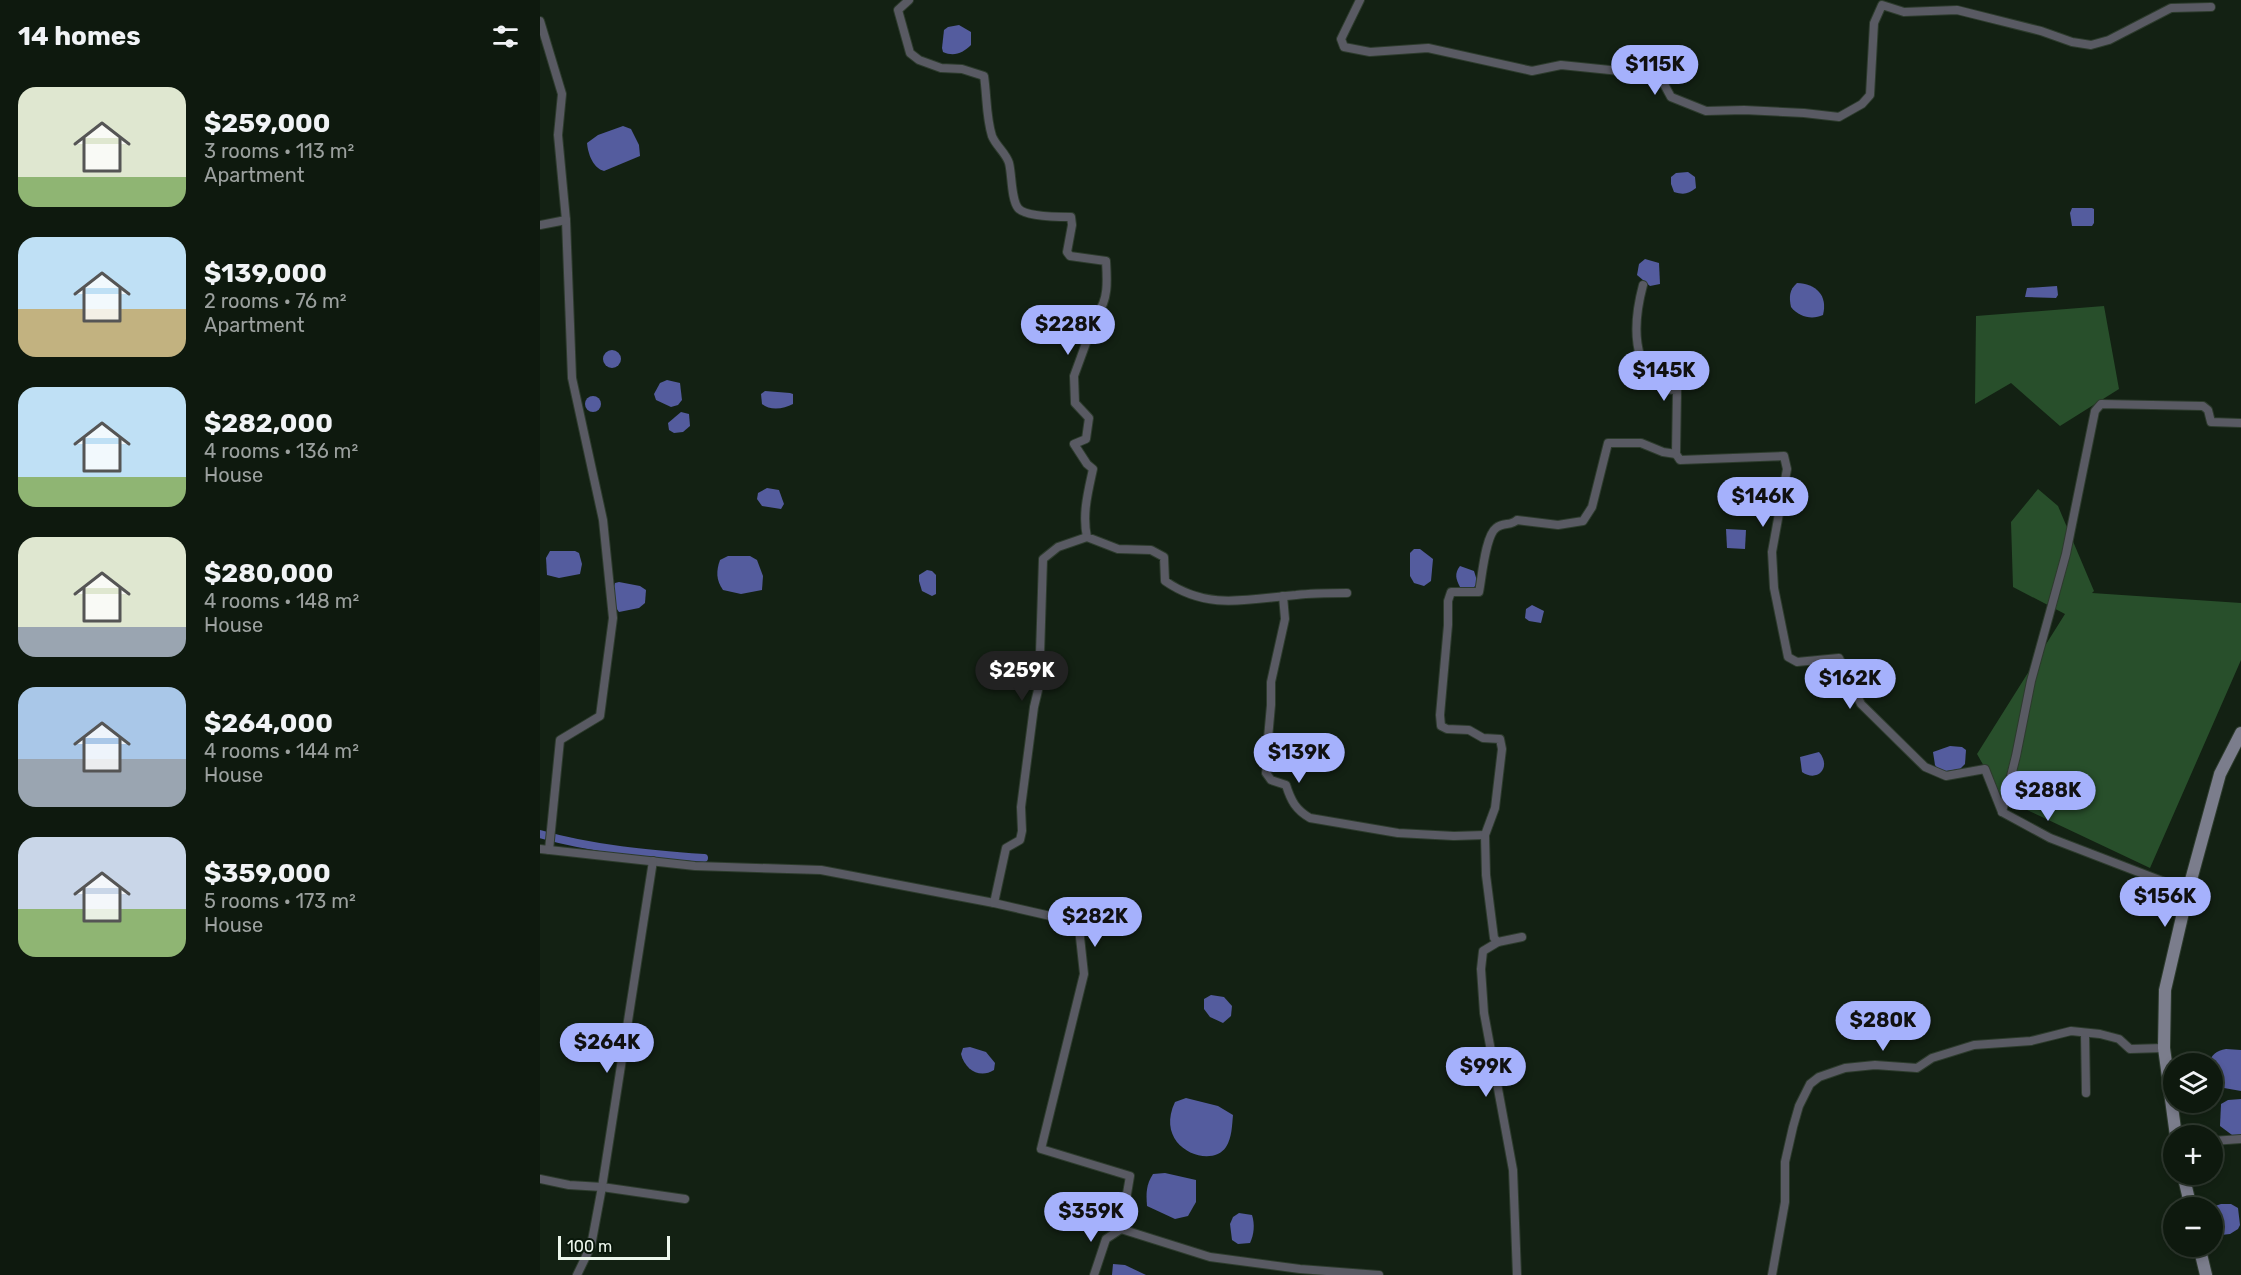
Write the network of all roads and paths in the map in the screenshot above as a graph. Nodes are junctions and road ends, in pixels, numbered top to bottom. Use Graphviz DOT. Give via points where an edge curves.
graph roads {
  1 [pos="909,0"];
  2 [pos="1360,0"];
  3 [pos="2211,7"];
  4 [pos="540,21"];
  5 [pos="566,219"];
  6 [pos="540,225"];
  7 [pos="1643,285"];
  8 [pos="2241,423"];
  9 [pos="1676,454"];
  10 [pos="1087,537"];
  11 [pos="1347,593"];
  12 [pos="1283,596"];
  13 [pos="2241,733"];
  14 [pos="2002,812"];
  15 [pos="1485,835"];
  16 [pos="547,847"];
  17 [pos="653,861"];
  18 [pos="2188,891"];
  19 [pos="994,903"];
  20 [pos="1522,937"];
  21 [pos="1498,942"];
  22 [pos="2085,1033"];
  23 [pos="2163,1048"];
  24 [pos="2086,1093"];
  25 [pos="2174,1125"];
  26 [pos="2241,1139"];
  27 [pos="2223,1140"];
  28 [pos="540,1179"];
  29 [pos="602,1187"];
  30 [pos="685,1199"];
  31 [pos="1121,1229"];
  32 [pos="2202,1257"];
  33 [pos="577,1275"];
  34 [pos="1094,1275"];
  35 [pos="1379,1275"];
  36 [pos="1517,1275"];
  37 [pos="1772,1275"];
  38 [pos="2206,1275"];
  1 -- 10 [label="street" via="898,10 910,53 941,68 984,76 992,135 1008,160 1018,209 1034,215 1071,217 1067,252 1070,256 1106,261 1103,307 1097,313 1074,376 1075,403 1089,418 1086,439 1074,444 1093,469 1086,505"];
  2 -- 3 [label="street" via="1341,39 1344,47 1370,52 1428,48 1532,71 1561,65 1659,75 1671,97 1706,111 1839,117 1870,95 1874,22 1882,5 1904,12 1957,9 2091,45 2109,40 2171,8"];
  4 -- 5 [label="street" via="562,94 558,135"];
  5 -- 6 [label="street"];
  5 -- 16 [label="street" via="572,378 603,520 613,618 600,716 560,740"];
  7 -- 9 [label="street" via="1638,304 1640,358 1662,388 1677,390"];
  8 -- 14 [label="street" via="2211,422 2203,406 2098,406"];
  9 -- 14 [label="street" via="1680,460 1784,456 1787,469 1772,552 1774,588 1788,657 1797,662 1839,658 1862,704 1925,767 1946,776 1985,769"];
  9 -- 15 [label="street" via="1641,443 1608,443 1592,507 1582,521 1558,525 1518,520 1497,526 1490,534 1479,592 1451,592 1441,726 1500,739 1502,749 1495,808"];
  10 -- 12 [label="street" via="1118,549 1150,550 1164,557 1165,580 1186,593 1235,602"];
  10 -- 19 [label="street" via="1058,547 1043,559 1039,686 1021,807 1022,831 1020,840 1006,848"];
  11 -- 12 [label="street"];
  12 -- 15 [label="street" via="1284,619 1271,682 1266,773 1271,780 1286,785 1290,800 1310,818 1398,833"];
  13 -- 18 [label="main road" via="2220,774"];
  14 -- 18 [label="street" via="2050,838"];
  15 -- 21 [label="street" via="1489,897 1494,938"];
  16 -- 17 [label="street"];
  17 -- 19 [label="street" via="821,870"];
  17 -- 29 [label="street"];
  18 -- 23 [label="main road" via="2165,990"];
  19 -- 31 [label="street" via="1068,920 1079,928 1084,974 1041,1149 1131,1176"];
  20 -- 21 [label="street"];
  21 -- 36 [label="street" via="1483,951 1480,969 1485,1022 1513,1170"];
  22 -- 23 [label="street" via="2119,1039 2130,1049"];
  22 -- 24 [label="street"];
  22 -- 37 [label="street" via="2071,1031 2031,1041 1974,1045 1932,1058 1917,1068 1875,1065 1845,1068 1819,1077 1810,1084 1799,1106 1785,1162 1785,1202"];
  23 -- 25 [label="main road"];
  26 -- 27 [label="street"];
  28 -- 29 [label="street"];
  29 -- 30 [label="street"];
  29 -- 33 [label="street" via="591,1246"];
  31 -- 34 [label="street" via="1106,1239"];
  31 -- 35 [label="street" via="1210,1257"];
  32 -- 38 [label="main road"];
}
